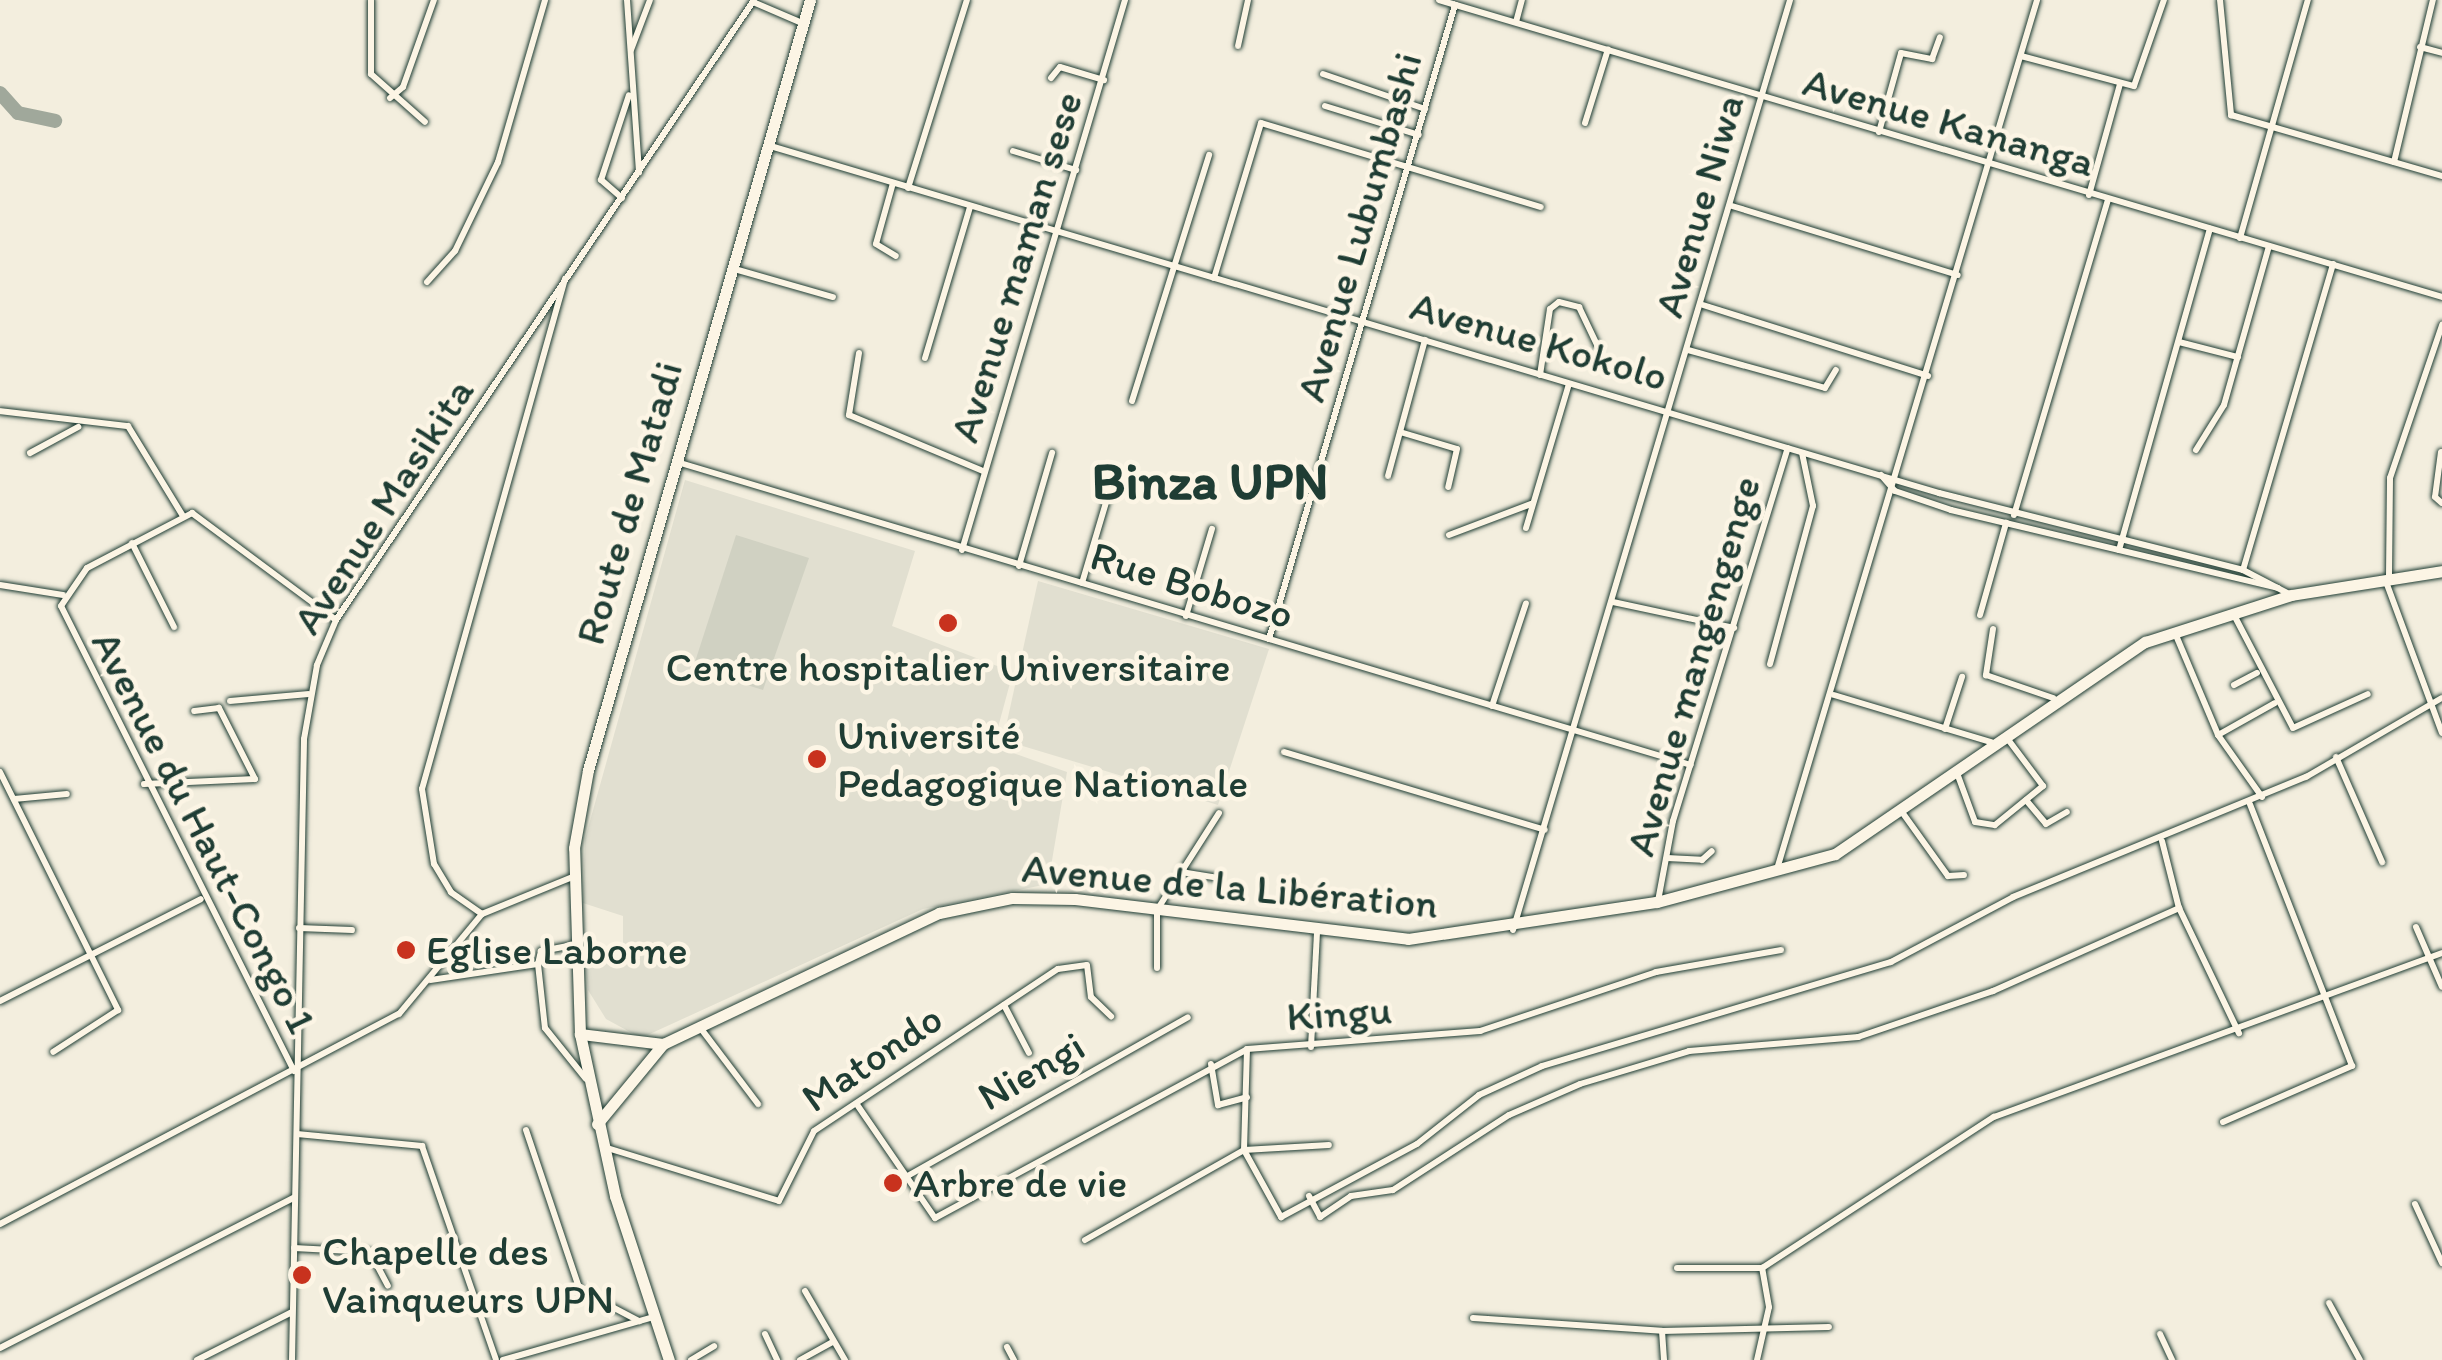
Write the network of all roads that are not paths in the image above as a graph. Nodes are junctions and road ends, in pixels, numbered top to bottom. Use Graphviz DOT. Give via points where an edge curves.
graph roads {
  1 [pos="372,0"];
  2 [pos="434,0"];
  3 [pos="545,0"];
  4 [pos="626,0"];
  5 [pos="650,0"];
  6 [pos="810,0"];
  7 [pos="967,0"];
  8 [pos="1126,0"];
  9 [pos="1248,0"];
  10 [pos="1439,0"];
  11 [pos="1522,0"];
  12 [pos="1790,0"];
  13 [pos="2037,0"];
  14 [pos="2164,0"];
  15 [pos="2220,0"];
  16 [pos="2308,0"];
  17 [pos="2433,0"];
  18 [pos="753,1"];
  19 [pos="1454,5"];
  20 [pos="1516,22"];
  21 [pos="802,23"];
  22 [pos="1940,37"];
  23 [pos="1238,46"];
  24 [pos="2420,47"];
  25 [pos="1608,49"];
  26 [pos="630,53"];
  27 [pos="2442,53"];
  28 [pos="2022,56"];
  29 [pos="1323,74"];
  30 [pos="1051,78"];
  31 [pos="1104,80"];
  32 [pos="2120,84"];
  33 [pos="629,95"];
  34 [pos="390,98"];
  35 [pos="1762,98"];
  36 [pos="1324,106"];
  37 [pos="1425,110"];
  38 [pos="425,122"];
  39 [pos="1585,124"];
  40 [pos="2271,128"];
  41 [pos="1879,132"];
  42 [pos="1418,135"];
  43 [pos="766,145"];
  44 [pos="1013,151"];
  45 [pos="1208,155"];
  46 [pos="2394,162"];
  47 [pos="1989,164"];
  48 [pos="1410,168"];
  49 [pos="1076,170"];
  50 [pos="640,174"];
  51 [pos="2442,176"];
  52 [pos="893,184"];
  53 [pos="908,188"];
  54 [pos="2089,194"];
  55 [pos="622,198"];
  56 [pos="2108,200"];
  57 [pos="1732,206"];
  58 [pos="970,207"];
  59 [pos="1541,208"];
  60 [pos="2210,228"];
  61 [pos="1058,232"];
  62 [pos="2240,238"];
  63 [pos="2269,246"];
  64 [pos="896,256"];
  65 [pos="2333,264"];
  66 [pos="1173,266"];
  67 [pos="730,267"];
  68 [pos="1958,275"];
  69 [pos="1214,278"];
  70 [pos="564,279"];
  71 [pos="427,282"];
  72 [pos="833,297"];
  73 [pos="2442,297"];
  74 [pos="1702,305"];
  75 [pos="1364,320"];
  76 [pos="2442,325"];
  77 [pos="1425,340"];
  78 [pos="2179,342"];
  79 [pos="1600,348"];
  80 [pos="1688,350"];
  81 [pos="859,353"];
  82 [pos="2238,357"];
  83 [pos="925,358"];
  84 [pos="1836,370"];
  85 [pos="1540,375"];
  86 [pos="1928,376"];
  87 [pos="1569,384"];
  88 [pos="1132,401"];
  89 [pos="0,411"];
  90 [pos="1671,412"];
  91 [pos="79,426"];
  92 [pos="1400,432"];
  93 [pos="1788,448"];
  94 [pos="2196,450"];
  95 [pos="1802,452"];
  96 [pos="2441,452"];
  97 [pos="30,453"];
  98 [pos="1052,453"];
  99 [pos="676,462"];
  100 [pos="985,472"];
  101 [pos="1880,474"];
  102 [pos="1388,476"];
  103 [pos="1899,479"];
  104 [pos="1448,487"];
  105 [pos="1895,491"];
  106 [pos="1107,499"];
  107 [pos="1532,504"];
  108 [pos="2442,504"];
  109 [pos="2015,514"];
  110 [pos="184,516"];
  111 [pos="2009,524"];
  112 [pos="1526,528"];
  113 [pos="1212,529"];
  114 [pos="1449,535"];
  115 [pos="2122,540"];
  116 [pos="132,544"];
  117 [pos="962,550"];
  118 [pos="2120,550"];
  119 [pos="1020,566"];
  120 [pos="2243,570"];
  121 [pos="2442,571"];
  122 [pos="2386,576"];
  123 [pos="1082,583"];
  124 [pos="0,585"];
  125 [pos="2285,592"];
  126 [pos="62,595"];
  127 [pos="1613,602"];
  128 [pos="1526,603"];
  129 [pos="2233,614"];
  130 [pos="1186,616"];
  131 [pos="1980,616"];
  132 [pos="336,620"];
  133 [pos="174,627"];
  134 [pos="1734,628"];
  135 [pos="1993,628"];
  136 [pos="2174,632"];
  137 [pos="1269,639"];
  138 [pos="1770,664"];
  139 [pos="2258,673"];
  140 [pos="1962,676"];
  141 [pos="2234,685"];
  142 [pos="309,694"];
  143 [pos="2368,694"];
  144 [pos="1834,695"];
  145 [pos="2053,698"];
  146 [pos="2442,698"];
  147 [pos="230,701"];
  148 [pos="2275,703"];
  149 [pos="2430,704"];
  150 [pos="1492,706"];
  151 [pos="194,710"];
  152 [pos="1945,729"];
  153 [pos="1574,731"];
  154 [pos="2003,733"];
  155 [pos="2442,733"];
  156 [pos="2218,736"];
  157 [pos="1991,742"];
  158 [pos="1284,752"];
  159 [pos="2336,757"];
  160 [pos="1691,764"];
  161 [pos="1956,769"];
  162 [pos="0,772"];
  163 [pos="144,784"];
  164 [pos="67,794"];
  165 [pos="2262,798"];
  166 [pos="14,799"];
  167 [pos="2026,800"];
  168 [pos="2250,804"];
  169 [pos="1902,812"];
  170 [pos="2067,812"];
  171 [pos="1219,813"];
  172 [pos="1545,830"];
  173 [pos="2162,840"];
  174 [pos="1712,851"];
  175 [pos="1667,858"];
  176 [pos="2382,862"];
  177 [pos="1181,872"];
  178 [pos="1775,875"];
  179 [pos="1964,875"];
  180 [pos="576,876"];
  181 [pos="1217,878"];
  182 [pos="201,898"];
  183 [pos="1658,902"];
  184 [pos="2178,908"];
  185 [pos="1157,910"];
  186 [pos="482,914"];
  187 [pos="2416,927"];
  188 [pos="299,928"];
  189 [pos="352,930"];
  190 [pos="1514,930"];
  191 [pos="1317,932"];
  192 [pos="573,945"];
  193 [pos="1781,950"];
  194 [pos="2442,953"];
  195 [pos="90,954"];
  196 [pos="2430,958"];
  197 [pos="538,964"];
  198 [pos="1157,968"];
  199 [pos="429,980"];
  200 [pos="2442,988"];
  201 [pos="2330,999"];
  202 [pos="0,1001"];
  203 [pos="1004,1005"];
  204 [pos="1110,1016"];
  205 [pos="1188,1017"];
  206 [pos="698,1025"];
  207 [pos="2239,1033"];
  208 [pos="580,1034"];
  209 [pos="663,1044"];
  210 [pos="1311,1047"];
  211 [pos="1247,1049"];
  212 [pos="53,1052"];
  213 [pos="1029,1054"];
  214 [pos="1211,1064"];
  215 [pos="295,1073"];
  216 [pos="586,1078"];
  217 [pos="1247,1097"];
  218 [pos="758,1104"];
  219 [pos="858,1106"];
  220 [pos="2223,1122"];
  221 [pos="597,1124"];
  222 [pos="526,1130"];
  223 [pos="297,1134"];
  224 [pos="1329,1144"];
  225 [pos="602,1146"];
  226 [pos="1244,1150"];
  227 [pos="904,1178"];
  228 [pos="1309,1196"];
  229 [pos="295,1197"];
  230 [pos="2414,1204"];
  231 [pos="0,1224"];
  232 [pos="1085,1240"];
  233 [pos="294,1248"];
  234 [pos="2442,1262"];
  235 [pos="1677,1268"];
  236 [pos="1762,1268"];
  237 [pos="388,1286"];
  238 [pos="805,1291"];
  239 [pos="2329,1304"];
  240 [pos="294,1312"];
  241 [pos="655,1316"];
  242 [pos="1473,1318"];
  243 [pos="639,1321"];
  244 [pos="1763,1326"];
  245 [pos="1830,1327"];
  246 [pos="1662,1332"];
  247 [pos="764,1334"];
  248 [pos="2160,1334"];
  249 [pos="833,1342"];
  250 [pos="714,1346"];
  251 [pos="1007,1347"];
  252 [pos="0,1348"];
  253 [pos="197,1360"];
  254 [pos="292,1360"];
  255 [pos="500,1360"];
  256 [pos="669,1360"];
  257 [pos="692,1360"];
  258 [pos="777,1360"];
  259 [pos="800,1360"];
  260 [pos="845,1360"];
  261 [pos="1014,1360"];
  262 [pos="1664,1360"];
  263 [pos="1757,1360"];
  264 [pos="2172,1360"];
  265 [pos="2360,1360"];
  1 -- 34 [label="street" via="371,74"];
  2 -- 34 [label="street" via="403,88"];
  3 -- 71 [label="street" via="498,162 455,251"];
  4 -- 26 [label="street"];
  5 -- 26 [label="street"];
  6 -- 21 [label="main road, Route de Matadi"];
  7 -- 53 [label="street"];
  8 -- 31 [label="street, Avenue maman sese"];
  9 -- 23 [label="street"];
  10 -- 19 [label="street, Avenue Kananga"];
  11 -- 20 [label="street"];
  12 -- 35 [label="street, Avenue Niwa"];
  13 -- 28 [label="street"];
  14 -- 32 [label="street" via="2143,80"];
  15 -- 40 [label="street" via="2229,110"];
  16 -- 40 [label="street"];
  17 -- 24 [label="street"];
  18 -- 21 [label="street"];
  18 -- 50 [label="street, Avenue Masikita"];
  19 -- 20 [label="street, Avenue Kananga"];
  19 -- 37 [label="street, Avenue Lubumbashi"];
  20 -- 25 [label="street, Avenue Kananga"];
  21 -- 43 [label="main road, Route de Matadi"];
  22 -- 41 [label="street" via="1932,60 1901,53"];
  24 -- 27 [label="street"];
  24 -- 46 [label="street"];
  25 -- 35 [label="street, Avenue Kananga"];
  25 -- 39 [label="street"];
  26 -- 33 [label="street"];
  28 -- 32 [label="street"];
  28 -- 47 [label="street"];
  29 -- 37 [label="street"];
  30 -- 31 [label="street" via="1060,67"];
  31 -- 49 [label="street, Avenue maman sese"];
  32 -- 54 [label="street"];
  33 -- 50 [label="street"];
  33 -- 55 [label="street" via="601,180"];
  34 -- 38 [label="street"];
  35 -- 41 [label="street, Avenue Kananga"];
  35 -- 57 [label="street, Avenue Niwa"];
  36 -- 42 [label="street"];
  37 -- 42 [label="street, Avenue Lubumbashi"];
  40 -- 46 [label="street"];
  40 -- 62 [label="street"];
  41 -- 47 [label="street, Avenue Kananga"];
  42 -- 48 [label="street, Avenue Lubumbashi"];
  43 -- 52 [label="street, Avenue Kokolo"];
  43 -- 67 [label="main road, Route de Matadi"];
  44 -- 49 [label="street"];
  45 -- 66 [label="street"];
  46 -- 51 [label="street"];
  47 -- 54 [label="street, Avenue Kananga"];
  47 -- 68 [label="street"];
  48 -- 59 [label="street"];
  48 -- 69 [label="street" via="1258,125"];
  48 -- 75 [label="street, Avenue Lubumbashi"];
  49 -- 61 [label="street, Avenue maman sese"];
  50 -- 55 [label="street, Avenue Masikita"];
  52 -- 53 [label="street, Avenue Kokolo"];
  52 -- 64 [label="street" via="876,244"];
  53 -- 58 [label="street, Avenue Kokolo"];
  54 -- 56 [label="street, Avenue Kananga"];
  55 -- 70 [label="street, Avenue Masikita"];
  56 -- 60 [label="street, Avenue Kananga"];
  56 -- 109 [label="street"];
  57 -- 68 [label="street"];
  57 -- 74 [label="street, Avenue Niwa"];
  58 -- 61 [label="street, Avenue Kokolo"];
  58 -- 83 [label="street"];
  60 -- 62 [label="street, Avenue Kananga"];
  60 -- 78 [label="street"];
  61 -- 66 [label="street, Avenue Kokolo"];
  61 -- 100 [label="street, Avenue maman sese"];
  62 -- 63 [label="street, Avenue Kananga"];
  63 -- 65 [label="street, Avenue Kananga"];
  63 -- 82 [label="street"];
  65 -- 73 [label="street, Avenue Kananga"];
  65 -- 120 [label="street"];
  66 -- 69 [label="street, Avenue Kokolo"];
  66 -- 88 [label="street"];
  67 -- 72 [label="street"];
  67 -- 99 [label="main road, Route de Matadi"];
  68 -- 86 [label="street"];
  69 -- 75 [label="street, Avenue Kokolo"];
  70 -- 132 [label="street, Avenue Masikita" via="445,471"];
  70 -- 186 [label="street" via="422,789 434,864 451,892"];
  74 -- 80 [label="street, Avenue Niwa"];
  74 -- 86 [label="street"];
  75 -- 77 [label="street, Avenue Kokolo"];
  75 -- 137 [label="street, Avenue Lubumbashi"];
  76 -- 122 [label="street" via="2390,478"];
  77 -- 85 [label="street, Avenue Kokolo"];
  77 -- 92 [label="street"];
  78 -- 82 [label="street"];
  78 -- 115 [label="street"];
  79 -- 85 [label="street" via="1579,307 1559,302 1550,308"];
  80 -- 84 [label="street" via="1824,388"];
  80 -- 90 [label="street, Avenue Niwa"];
  81 -- 100 [label="street" via="849,415"];
  82 -- 94 [label="street" via="2222,410"];
  85 -- 87 [label="street, Avenue Kokolo"];
  86 -- 103 [label="street"];
  87 -- 90 [label="street, Avenue Kokolo"];
  87 -- 107 [label="street"];
  89 -- 91 [label="street"];
  90 -- 93 [label="street, Avenue Kokolo"];
  90 -- 127 [label="street, Avenue Niwa"];
  91 -- 97 [label="street"];
  91 -- 110 [label="street" via="128,426"];
  92 -- 102 [label="street"];
  92 -- 104 [label="street" via="1457,449"];
  93 -- 95 [label="street, Avenue Kokolo"];
  93 -- 134 [label="street, Avenue mangengenge"];
  95 -- 101 [label="street, Avenue Kokolo"];
  95 -- 138 [label="street" via="1813,506"];
  96 -- 108 [label="street" via="2434,497"];
  98 -- 119 [label="street"];
  99 -- 117 [label="street, Rue Bobozo"];
  99 -- 180 [label="main road, Route de Matadi" via="588,770"];
  100 -- 117 [label="street, Avenue maman sese"];
  101 -- 103 [label="street, Avenue Kokolo"];
  101 -- 105 [label="street"];
  103 -- 105 [label="street"];
  103 -- 109 [label="street, Avenue Kokolo"];
  105 -- 111 [label="street"];
  105 -- 144 [label="street"];
  106 -- 123 [label="street"];
  107 -- 112 [label="street"];
  107 -- 114 [label="street"];
  109 -- 111 [label="street"];
  109 -- 115 [label="street, Avenue Kokolo"];
  110 -- 116 [label="street, Avenue du Haut-Congo 1"];
  110 -- 132 [label="street" via="198,513"];
  111 -- 118 [label="street"];
  111 -- 131 [label="street"];
  113 -- 130 [label="street"];
  115 -- 118 [label="street"];
  115 -- 120 [label="street, Avenue Kokolo"];
  116 -- 126 [label="street, Avenue du Haut-Congo 1"];
  116 -- 133 [label="street"];
  117 -- 119 [label="street, Rue Bobozo"];
  118 -- 125 [label="street"];
  119 -- 123 [label="street, Rue Bobozo"];
  120 -- 125 [label="street, Avenue Kokolo"];
  121 -- 122 [label="main road, Avenue de la Libération"];
  122 -- 125 [label="main road, Avenue de la Libération"];
  122 -- 149 [label="street"];
  123 -- 130 [label="street, Rue Bobozo"];
  124 -- 126 [label="street"];
  125 -- 129 [label="main road, Avenue de la Libération"];
  126 -- 163 [label="street, Avenue du Haut-Congo 1" via="68,634"];
  127 -- 134 [label="street"];
  127 -- 153 [label="street, Avenue Niwa"];
  128 -- 150 [label="street"];
  129 -- 136 [label="main road, Avenue de la Libération"];
  129 -- 139 [label="street"];
  130 -- 137 [label="street, Rue Bobozo"];
  132 -- 142 [label="street, Avenue Masikita"];
  134 -- 160 [label="street, Avenue mangengenge"];
  135 -- 145 [label="street" via="1986,675"];
  136 -- 145 [label="main road, Avenue de la Libération"];
  136 -- 156 [label="street"];
  137 -- 150 [label="street, Rue Bobozo"];
  139 -- 141 [label="street"];
  139 -- 148 [label="street"];
  140 -- 152 [label="street"];
  142 -- 147 [label="street"];
  142 -- 188 [label="street, Avenue Masikita"];
  143 -- 148 [label="street" via="2293,728"];
  144 -- 152 [label="street"];
  144 -- 178 [label="street"];
  145 -- 154 [label="main road, Avenue de la Libération"];
  146 -- 149 [label="street"];
  148 -- 156 [label="street"];
  149 -- 155 [label="street"];
  149 -- 159 [label="street"];
  150 -- 153 [label="street, Rue Bobozo"];
  151 -- 163 [label="street" via="222,711 255,779"];
  152 -- 157 [label="street"];
  153 -- 160 [label="street, Rue Bobozo"];
  153 -- 172 [label="street, Avenue Niwa"];
  154 -- 157 [label="main road, Avenue de la Libération"];
  154 -- 167 [label="street" via="2042,782"];
  156 -- 165 [label="street"];
  157 -- 161 [label="main road, Avenue de la Libération"];
  158 -- 172 [label="street"];
  159 -- 165 [label="street"];
  159 -- 176 [label="street"];
  160 -- 175 [label="street, Avenue mangengenge"];
  161 -- 167 [label="street" via="1981,827"];
  161 -- 169 [label="main road, Avenue de la Libération"];
  162 -- 166 [label="street"];
  163 -- 182 [label="street, Avenue du Haut-Congo 1"];
  164 -- 166 [label="street"];
  165 -- 168 [label="street"];
  166 -- 195 [label="street"];
  167 -- 170 [label="street" via="2046,824"];
  168 -- 173 [label="street"];
  168 -- 201 [label="street"];
  169 -- 178 [label="main road, Avenue de la Libération" via="1835,854"];
  169 -- 179 [label="street" via="1948,876"];
  171 -- 177 [label="street"];
  172 -- 190 [label="street, Avenue Niwa"];
  173 -- 184 [label="street"];
  173 -- 228 [label="street" via="2013,897 1891,962 1542,1066 1478,1094 1368,1172"];
  174 -- 175 [label="street" via="1702,860"];
  175 -- 183 [label="street, Avenue mangengenge"];
  177 -- 181 [label="street"];
  177 -- 185 [label="street"];
  178 -- 183 [label="main road, Avenue de la Libération"];
  180 -- 186 [label="street"];
  180 -- 192 [label="main road, Route de Matadi"];
  182 -- 195 [label="street"];
  182 -- 215 [label="street, Avenue du Haut-Congo 1"];
  183 -- 190 [label="main road, Avenue de la Libération"];
  184 -- 207 [label="street"];
  184 -- 228 [label="street" via="1992,991 1858,1037 1689,1050 1580,1084 1509,1114 1393,1190 1351,1196 1320,1217"];
  185 -- 191 [label="main road, Avenue de la Libération"];
  185 -- 198 [label="street"];
  185 -- 206 [label="main road, Avenue de la Libération" via="1033,897 939,913"];
  186 -- 199 [label="street"];
  187 -- 196 [label="street"];
  188 -- 189 [label="street"];
  188 -- 215 [label="street, Avenue Masikita"];
  190 -- 191 [label="main road, Avenue de la Libération" via="1408,939"];
  191 -- 210 [label="street"];
  192 -- 197 [label="street" via="541,951"];
  192 -- 208 [label="main road, Route de Matadi"];
  193 -- 210 [label="street, Kingu" via="1656,972 1480,1031"];
  194 -- 196 [label="street"];
  195 -- 202 [label="street"];
  195 -- 212 [label="street" via="118,1014"];
  196 -- 200 [label="street"];
  196 -- 201 [label="street"];
  197 -- 199 [label="street"];
  197 -- 216 [label="street" via="545,1028"];
  199 -- 215 [label="street" via="399,1014"];
  201 -- 207 [label="street"];
  201 -- 220 [label="street" via="2352,1066"];
  203 -- 204 [label="street, Matondo" via="1080,962 1095,1006"];
  203 -- 213 [label="street"];
  203 -- 219 [label="street, Matondo"];
  205 -- 227 [label="street, Niengi"];
  206 -- 209 [label="main road, Avenue de la Libération"];
  206 -- 218 [label="street"];
  207 -- 236 [label="street" via="1994,1118"];
  208 -- 209 [label="main road"];
  208 -- 216 [label="main road, Route de Matadi"];
  209 -- 221 [label="main road, Avenue de la Libération"];
  210 -- 211 [label="street, Kingu"];
  211 -- 214 [label="street, Kingu"];
  211 -- 217 [label="street"];
  214 -- 217 [label="street" via="1218,1105"];
  214 -- 227 [label="street, Kingu" via="932,1218"];
  215 -- 223 [label="street, Avenue Masikita"];
  215 -- 231 [label="street"];
  216 -- 221 [label="main road"];
  217 -- 226 [label="street"];
  219 -- 225 [label="street, Matondo" via="814,1131 779,1200"];
  219 -- 227 [label="street"];
  221 -- 225 [label="main road"];
  222 -- 243 [label="street" via="580,1290"];
  223 -- 229 [label="street, Avenue Masikita"];
  223 -- 255 [label="street" via="422,1146"];
  224 -- 226 [label="street"];
  225 -- 241 [label="main road"];
  226 -- 228 [label="street" via="1274,1214"];
  226 -- 232 [label="street"];
  229 -- 233 [label="street, Avenue Masikita"];
  229 -- 252 [label="street"];
  230 -- 234 [label="street"];
  233 -- 237 [label="street" via="370,1252"];
  233 -- 240 [label="street, Avenue Masikita"];
  235 -- 236 [label="street"];
  236 -- 244 [label="street" via="1770,1296"];
  238 -- 249 [label="street"];
  239 -- 265 [label="street"];
  240 -- 253 [label="street"];
  240 -- 254 [label="street, Avenue Masikita"];
  241 -- 243 [label="street"];
  241 -- 256 [label="main road"];
  242 -- 246 [label="street"];
  243 -- 255 [label="street"];
  244 -- 245 [label="street"];
  244 -- 246 [label="street"];
  244 -- 263 [label="street"];
  246 -- 262 [label="street"];
  247 -- 258 [label="street"];
  248 -- 264 [label="street"];
  249 -- 259 [label="street"];
  249 -- 260 [label="street"];
  250 -- 257 [label="street"];
  251 -- 261 [label="street"];
}
